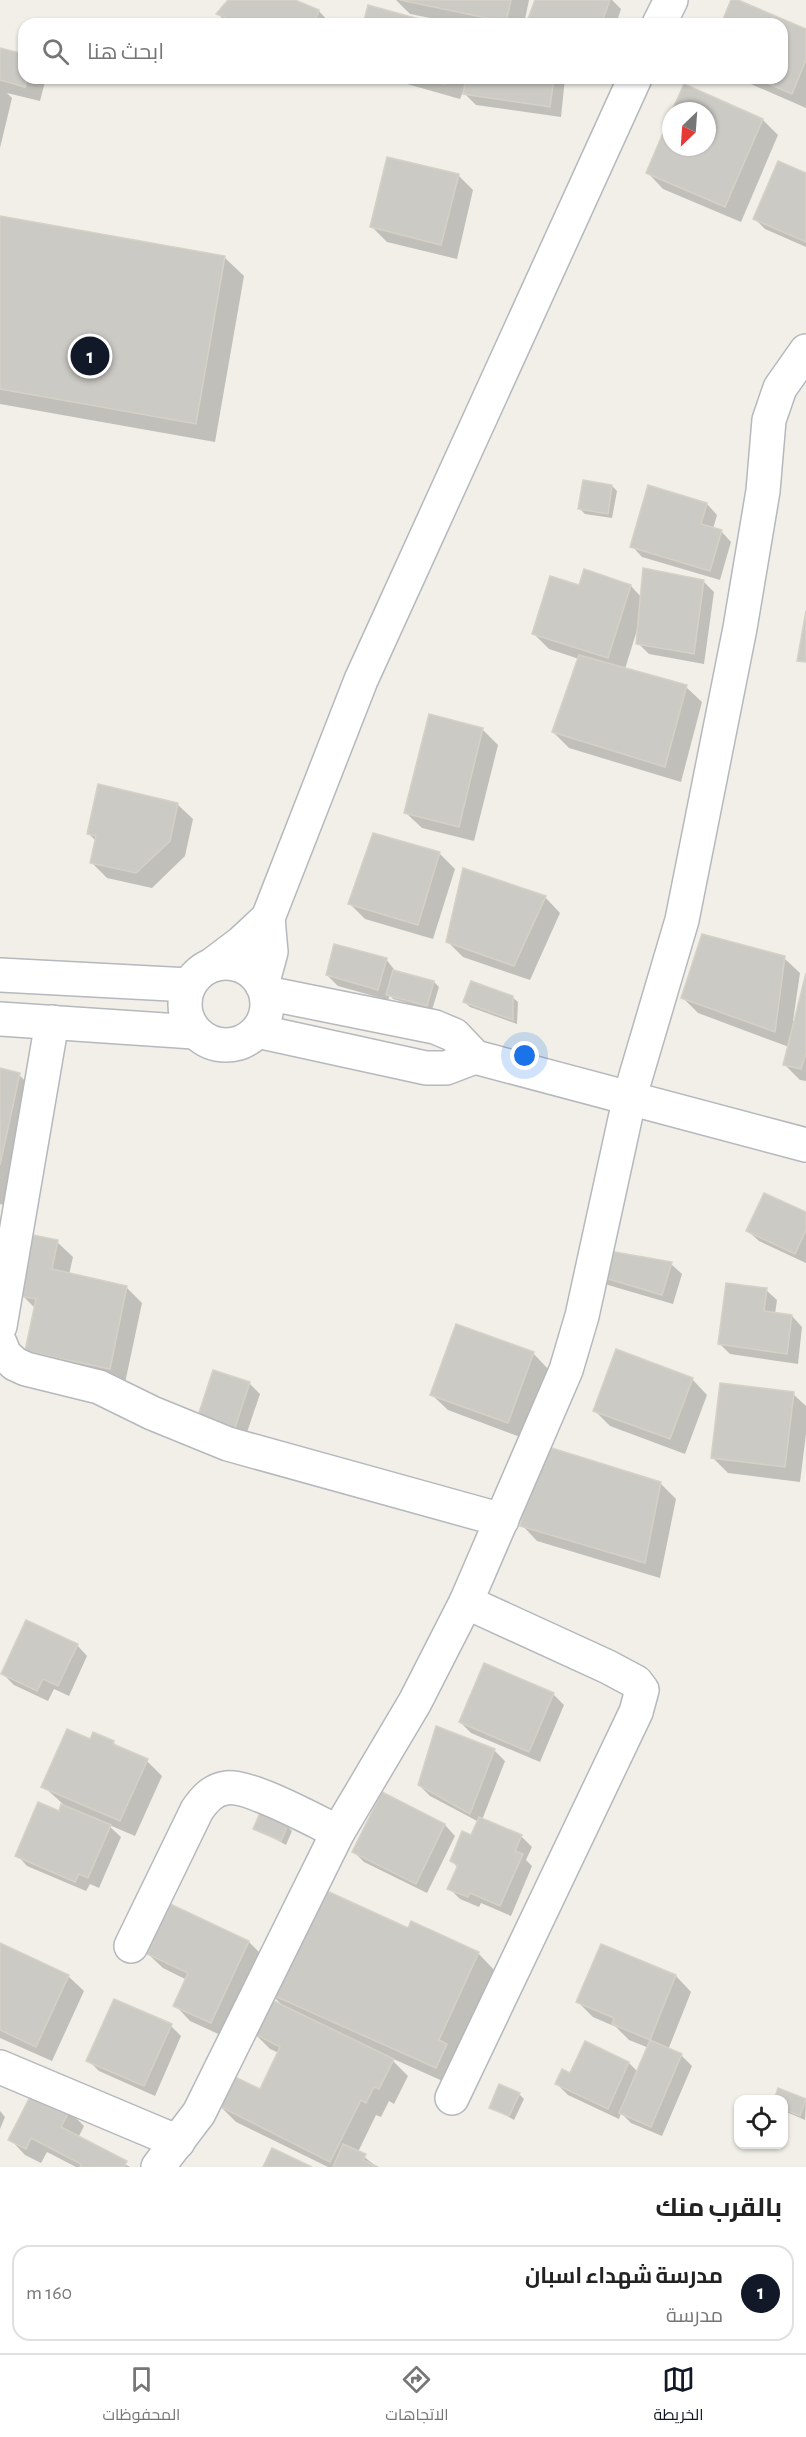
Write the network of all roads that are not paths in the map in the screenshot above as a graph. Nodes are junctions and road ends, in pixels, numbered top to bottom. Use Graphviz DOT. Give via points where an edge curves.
graph roads {
  1 [pos="671,0"];
  2 [pos="662,18"];
  3 [pos="632,84"];
  4 [pos="806,351"];
  5 [pos="268,918"];
  6 [pos="0,975"];
  7 [pos="200,975"];
  8 [pos="264,989"];
  9 [pos="0,1018"];
  10 [pos="52,1022"];
  11 [pos="257,1031"];
  12 [pos="194,1032"];
  13 [pos="475,1057"];
  14 [pos="630,1096"];
  15 [pos="806,1145"];
  16 [pos="0,1326"];
  17 [pos="0,1343"];
  18 [pos="502,1521"];
  19 [pos="466,1602"];
  20 [pos="338,1832"];
  21 [pos="131,1946"];
  22 [pos="0,2067"];
  23 [pos="452,2098"];
  24 [pos="178,2142"];
  25 [pos="158,2167"];
  1 -- 2 [label="street"];
  3 -- 5 [label="street" via="361,680"];
  4 -- 14 [label="street" via="780,388 769,420 763,491 740,628 682,920"];
  5 -- 7 [label="street"];
  5 -- 8 [label="street" via="271,952"];
  6 -- 7 [label="street"];
  7 -- 8 [label="street" via="224,963 246,968"];
  7 -- 12 [label="street" via="184,1001 186,1017"];
  8 -- 11 [label="street" via="266,1013"];
  8 -- 13 [label="street" via="435,1027 454,1035"];
  9 -- 10 [label="street"];
  10 -- 12 [label="street"];
  10 -- 16 [label="street"];
  11 -- 12 [label="street" via="243,1042 226,1046 208,1042"];
  11 -- 13 [label="street" via="426,1068 446,1068"];
  13 -- 14 [label="street"];
  14 -- 15 [label="street"];
  14 -- 18 [label="street" via="582,1316 566,1370"];
  17 -- 18 [label="street" via="5,1355 26,1370 99,1387 228,1444"];
  18 -- 19 [label="street"];
  19 -- 20 [label="street" via="415,1702"];
  19 -- 23 [label="street" via="608,1667 636,1682 642,1690 636,1712"];
  20 -- 21 [label="street" via="250,1791 225,1788 214,1792 197,1810"];
  20 -- 24 [label="street" via="199,2113"];
  22 -- 24 [label="street"];
  24 -- 25 [label="street"];
}
